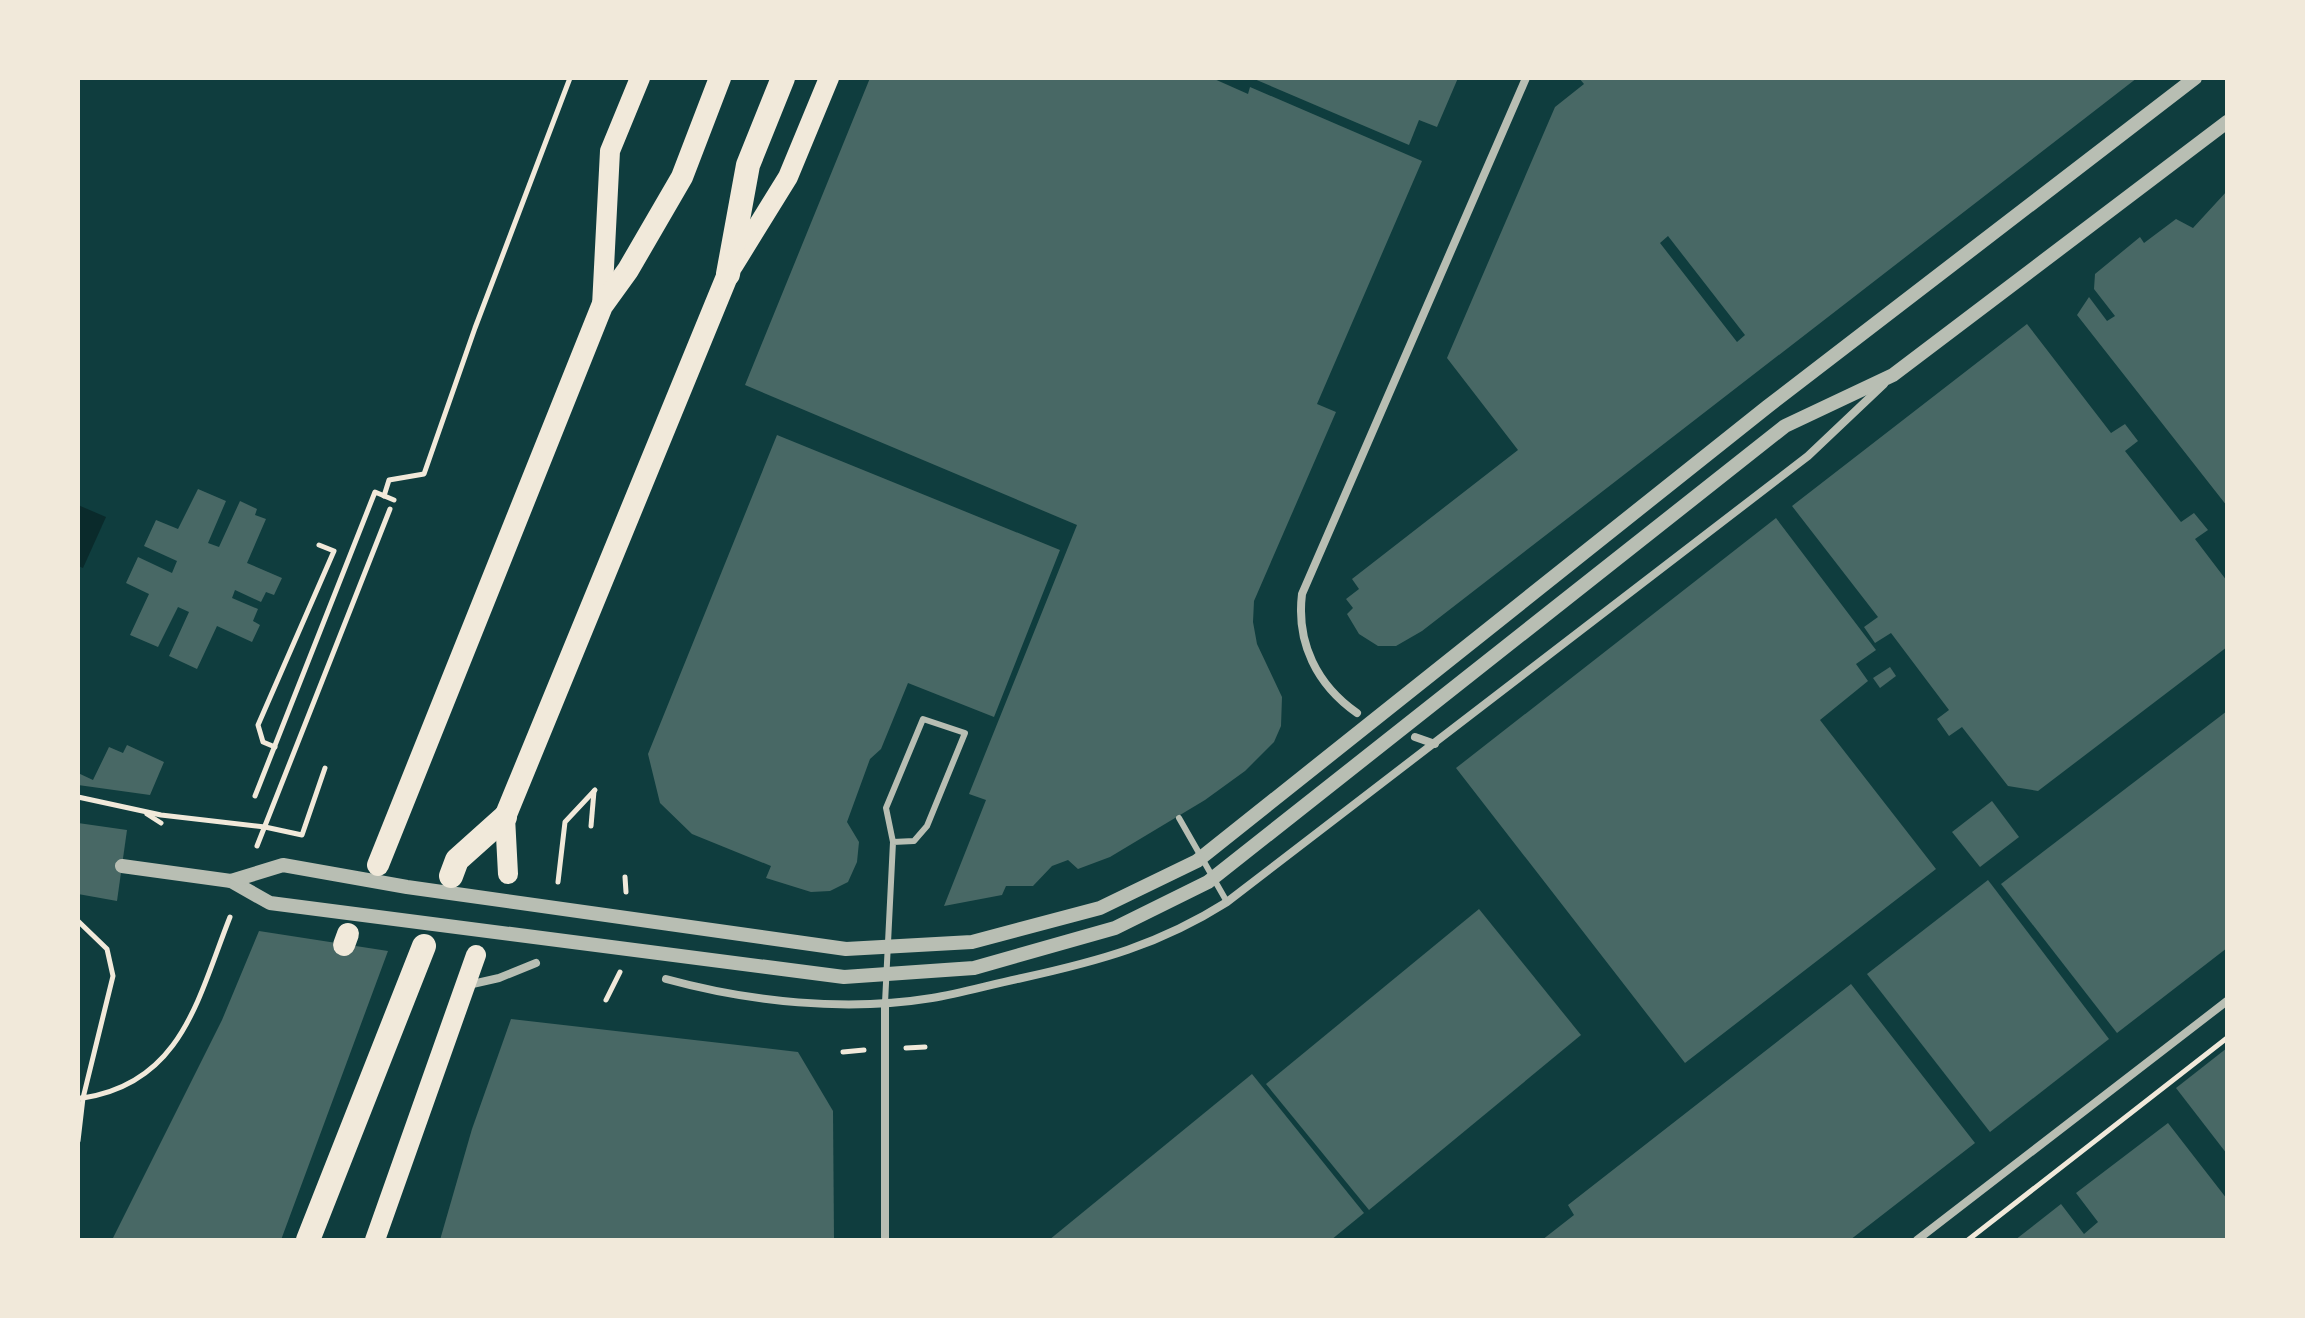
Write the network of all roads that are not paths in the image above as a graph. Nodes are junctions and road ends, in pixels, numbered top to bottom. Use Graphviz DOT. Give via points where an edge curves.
graph roads {
  1 [pos="640,78"];
  2 [pos="720,78"];
  3 [pos="783,78"];
  4 [pos="829,78"];
  5 [pos="1526,78"];
  6 [pos="2195,78"];
  7 [pos="2227,122"];
  8 [pos="728,274"];
  9 [pos="602,306"];
  10 [pos="1893,375"];
  11 [pos="1357,713"];
  12 [pos="1415,737"];
  13 [pos="1435,744"];
  14 [pos="505,817"];
  15 [pos="1179,818"];
  16 [pos="893,842"];
  17 [pos="378,865"];
  18 [pos="122,866"];
  19 [pos="508,874"];
  20 [pos="451,876"];
  21 [pos="231,881"];
  22 [pos="1227,902"];
  23 [pos="424,946"];
  24 [pos="476,955"];
  25 [pos="536,963"];
  26 [pos="666,979"];
  27 [pos="464,986"];
  28 [pos="2227,1001"];
  29 [pos="885,1003"];
  30 [pos="308,1240"];
  31 [pos="375,1240"];
  32 [pos="885,1240"];
  33 [pos="1917,1240"];
  1 -- 9 [label="main road" via="610,151"];
  2 -- 9 [label="highway" via="682,177"];
  3 -- 8 [label="highway" via="748,165"];
  4 -- 8 [label="main road" via="788,177"];
  5 -- 11 [label="street" via="1302,594 1302,636 1312,662 1331,691"];
  6 -- 21 [label="street" via="1767,407 1197,861 1100,908 972,942 846,949 283,865"];
  7 -- 10 [label="street"];
  8 -- 14 [label="highway"];
  9 -- 17 [label="highway"];
  10 -- 13 [label="street" via="1808,456"];
  10 -- 21 [label="street" via="1785,426 1208,882 1115,928 974,968 844,977 270,903"];
  12 -- 13 [label="street"];
  13 -- 22 [label="street"];
  14 -- 19 [label="main road"];
  14 -- 20 [label="highway" via="457,860"];
  15 -- 22 [label="lane"];
  16 -- 16 [label="lane" via="886,808 923,719 965,733 927,826 914,841"];
  16 -- 29 [label="lane"];
  18 -- 21 [label="street"];
  22 -- 29 [label="street" via="1145,946 1103,960 933,998"];
  23 -- 30 [label="highway"];
  24 -- 27 [label="main road"];
  25 -- 27 [label="street"];
  26 -- 29 [label="street" via="831,1005"];
  27 -- 31 [label="main road"];
  28 -- 33 [label="street"];
  29 -- 32 [label="street"];
}
